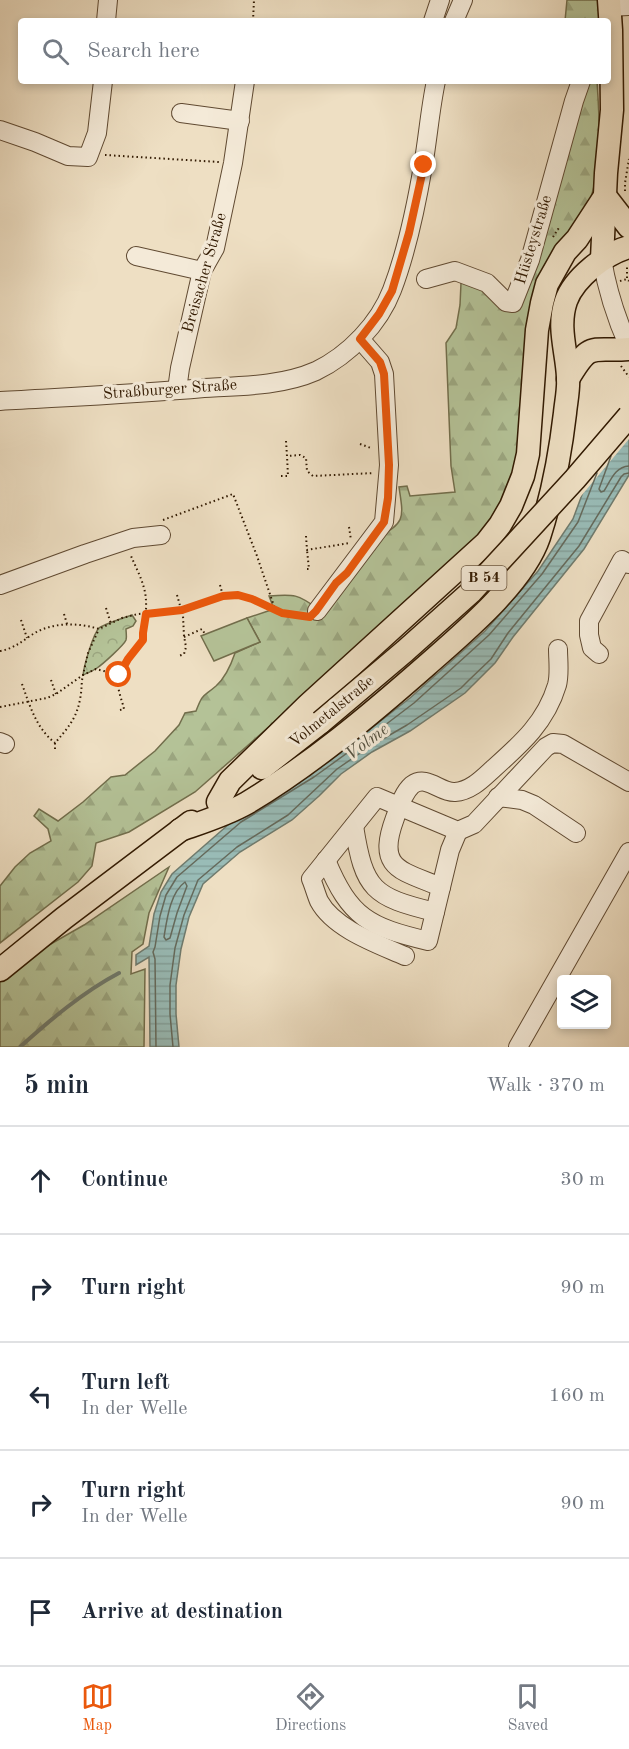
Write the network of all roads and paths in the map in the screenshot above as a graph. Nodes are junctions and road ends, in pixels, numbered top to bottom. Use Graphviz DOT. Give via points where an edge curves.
graph roads {
  1 [pos="108,0"];
  2 [pos="254,0"];
  3 [pos="440,0"];
  4 [pos="463,0"];
  5 [pos="616,4"];
  6 [pos="106,18"];
  7 [pos="253,18"];
  8 [pos="434,18"];
  9 [pos="455,18"];
  10 [pos="611,58"];
  11 [pos="103,84"];
  12 [pos="245,84"];
  13 [pos="435,84"];
  14 [pos="580,84"];
  15 [pos="611,84"];
  16 [pos="181,113"];
  17 [pos="240,121"];
  18 [pos="0,130"];
  19 [pos="88,157"];
  20 [pos="629,159"];
  21 [pos="233,163"];
  22 [pos="615,195"];
  23 [pos="629,227"];
  24 [pos="629,247"];
  25 [pos="136,256"];
  26 [pos="602,259"];
  27 [pos="629,263"];
  28 [pos="555,270"];
  29 [pos="202,271"];
  30 [pos="426,279"];
  31 [pos="360,339"];
  32 [pos="629,348"];
  33 [pos="626,372"];
  34 [pos="629,376"];
  35 [pos="568,379"];
  36 [pos="177,390"];
  37 [pos="0,401"];
  38 [pos="629,416"];
  39 [pos="286,441"];
  40 [pos="360,444"];
  41 [pos="375,449"];
  42 [pos="287,456"];
  43 [pos="332,469"];
  44 [pos="389,472"];
  45 [pos="332,475"];
  46 [pos="281,476"];
  47 [pos="161,536"];
  48 [pos="306,536"];
  49 [pos="126,541"];
  50 [pos="351,543"];
  51 [pos="307,550"];
  52 [pos="629,564"];
  53 [pos="307,569"];
  54 [pos="0,585"];
  55 [pos="220,585"];
  56 [pos="177,595"];
  57 [pos="223,596"];
  58 [pos="106,608"];
  59 [pos="274,609"];
  60 [pos="182,610"];
  61 [pos="316,611"];
  62 [pos="64,614"];
  63 [pos="146,614"];
  64 [pos="21,620"];
  65 [pos="67,624"];
  66 [pos="111,624"];
  67 [pos="99,628"];
  68 [pos="205,634"];
  69 [pos="27,638"];
  70 [pos="184,638"];
  71 [pos="558,649"];
  72 [pos="0,651"];
  73 [pos="599,654"];
  74 [pos="179,656"];
  75 [pos="83,675"];
  76 [pos="119,675"];
  77 [pos="51,680"];
  78 [pos="22,684"];
  79 [pos="56,694"];
  80 [pos="28,701"];
  81 [pos="0,707"];
  82 [pos="120,710"];
  83 [pos="55,743"];
  84 [pos="55,749"];
  85 [pos="629,782"];
  86 [pos="498,797"];
  87 [pos="218,802"];
  88 [pos="400,807"];
  89 [pos="354,826"];
  90 [pos="466,827"];
  91 [pos="180,830"];
  92 [pos="576,833"];
  93 [pos="629,852"];
  94 [pos="327,860"];
  95 [pos="441,887"];
  96 [pos="435,912"];
  97 [pos="405,956"];
  98 [pos="0,970"];
  99 [pos="518,1047"];
  1 -- 6 [label="street"];
  2 -- 7 [label="path"];
  3 -- 8 [label="street"];
  4 -- 9 [label="street"];
  5 -- 10 [label="main road"];
  11 -- 19 [label="street" via="97,133"];
  12 -- 17 [label="street, Breisacher Straße"];
  13 -- 31 [label="street, Straßburger Straße" via="424,165 401,262 387,301"];
  14 -- 30 [label="street, Hüsteystraße" via="530,260 513,303 506,302 488,283 455,271"];
  15 -- 22 [label="main road"];
  16 -- 17 [label="street"];
  17 -- 21 [label="street, Breisacher Straße"];
  18 -- 19 [label="street" via="68,156"];
  19 -- 21 [label="path" via="107,154"];
  20 -- 22 [label="path" via="624,183"];
  21 -- 29 [label="street, Breisacher Straße" via="216,248"];
  22 -- 23 [label="main road"];
  22 -- 26 [label="main road"];
  22 -- 28 [label="main road" via="565,252"];
  24 -- 26 [label="main road"];
  25 -- 29 [label="street"];
  26 -- 27 [label="main road"];
  26 -- 28 [label="main road" via="579,260"];
  26 -- 32 [label="street" via="611,303"];
  26 -- 35 [label="main road" via="575,285 562,314"];
  28 -- 87 [label="main road" via="547,284 537,330 528,454 523,476 500,525 486,543 230,781"];
  29 -- 36 [label="street, Breisacher Straße"];
  31 -- 36 [label="street, Straßburger Straße" via="314,372 282,381"];
  31 -- 44 [label="street" via="380,362 384,374"];
  32 -- 35 [label="main road" via="592,350 580,358"];
  33 -- 34 [label="path"];
  35 -- 91 [label="main road, bridge" via="552,494 537,542 513,582 449,646 333,745 246,803"];
  36 -- 37 [label="street, Straßburger Straße"];
  38 -- 87 [label="main road, Volmetalstraße / B 54, bridge" via="471,592 321,722"];
  39 -- 42 [label="path"];
  40 -- 41 [label="path"];
  42 -- 45 [label="path" via="306,458 307,471 313,476"];
  42 -- 46 [label="path" via="288,476"];
  43 -- 45 [label="path"];
  44 -- 45 [label="path"];
  44 -- 61 [label="street" via="384,522"];
  47 -- 49 [label="street"];
  47 -- 59 [label="path" via="163,519 233,494"];
  48 -- 51 [label="path"];
  49 -- 54 [label="street"];
  49 -- 63 [label="path" via="140,576"];
  50 -- 51 [label="path"];
  51 -- 53 [label="path"];
  52 -- 73 [label="street" via="622,560 589,621 592,648"];
  55 -- 57 [label="path"];
  56 -- 60 [label="path"];
  57 -- 59 [label="path" via="238,595"];
  57 -- 60 [label="path"];
  58 -- 66 [label="path"];
  59 -- 61 [label="path" via="310,617"];
  60 -- 63 [label="path"];
  60 -- 70 [label="path"];
  62 -- 65 [label="path"];
  63 -- 66 [label="path"];
  63 -- 76 [label="path" via="143,640"];
  64 -- 69 [label="path"];
  65 -- 67 [label="path"];
  65 -- 69 [label="path" via="43,629"];
  66 -- 67 [label="path"];
  67 -- 75 [label="path"];
  68 -- 70 [label="path" via="202,629"];
  69 -- 72 [label="path"];
  70 -- 74 [label="path" via="186,647"];
  71 -- 88 [label="street" via="556,687 534,730 519,746 467,789 452,792 420,782 407,792"];
  75 -- 76 [label="path" via="96,669"];
  75 -- 79 [label="path"];
  75 -- 83 [label="path" via="75,717"];
  76 -- 82 [label="path" via="124,709"];
  77 -- 79 [label="path"];
  78 -- 80 [label="path"];
  79 -- 80 [label="path"];
  80 -- 81 [label="path"];
  80 -- 83 [label="path" via="40,727"];
  83 -- 84 [label="path"];
  85 -- 86 [label="street" via="563,744 553,743"];
  86 -- 90 [label="street"];
  86 -- 92 [label="street" via="534,805"];
  87 -- 91 [label="main road, Volmetalstraße / B 54"];
  88 -- 89 [label="street" via="377,797"];
  88 -- 90 [label="street"];
  88 -- 95 [label="street" via="389,834 390,858 398,868"];
  89 -- 94 [label="street"];
  89 -- 96 [label="street" via="365,874 380,893 401,904"];
  90 -- 95 [label="street" via="450,850"];
  91 -- 98 [label="main road, Volmetalstraße / B 54"];
  93 -- 99 [label="street"];
  94 -- 96 [label="street" via="346,900 378,926 428,941"];
  94 -- 97 [label="street" via="312,879 320,902 356,934"];
  95 -- 96 [label="street"];
}
